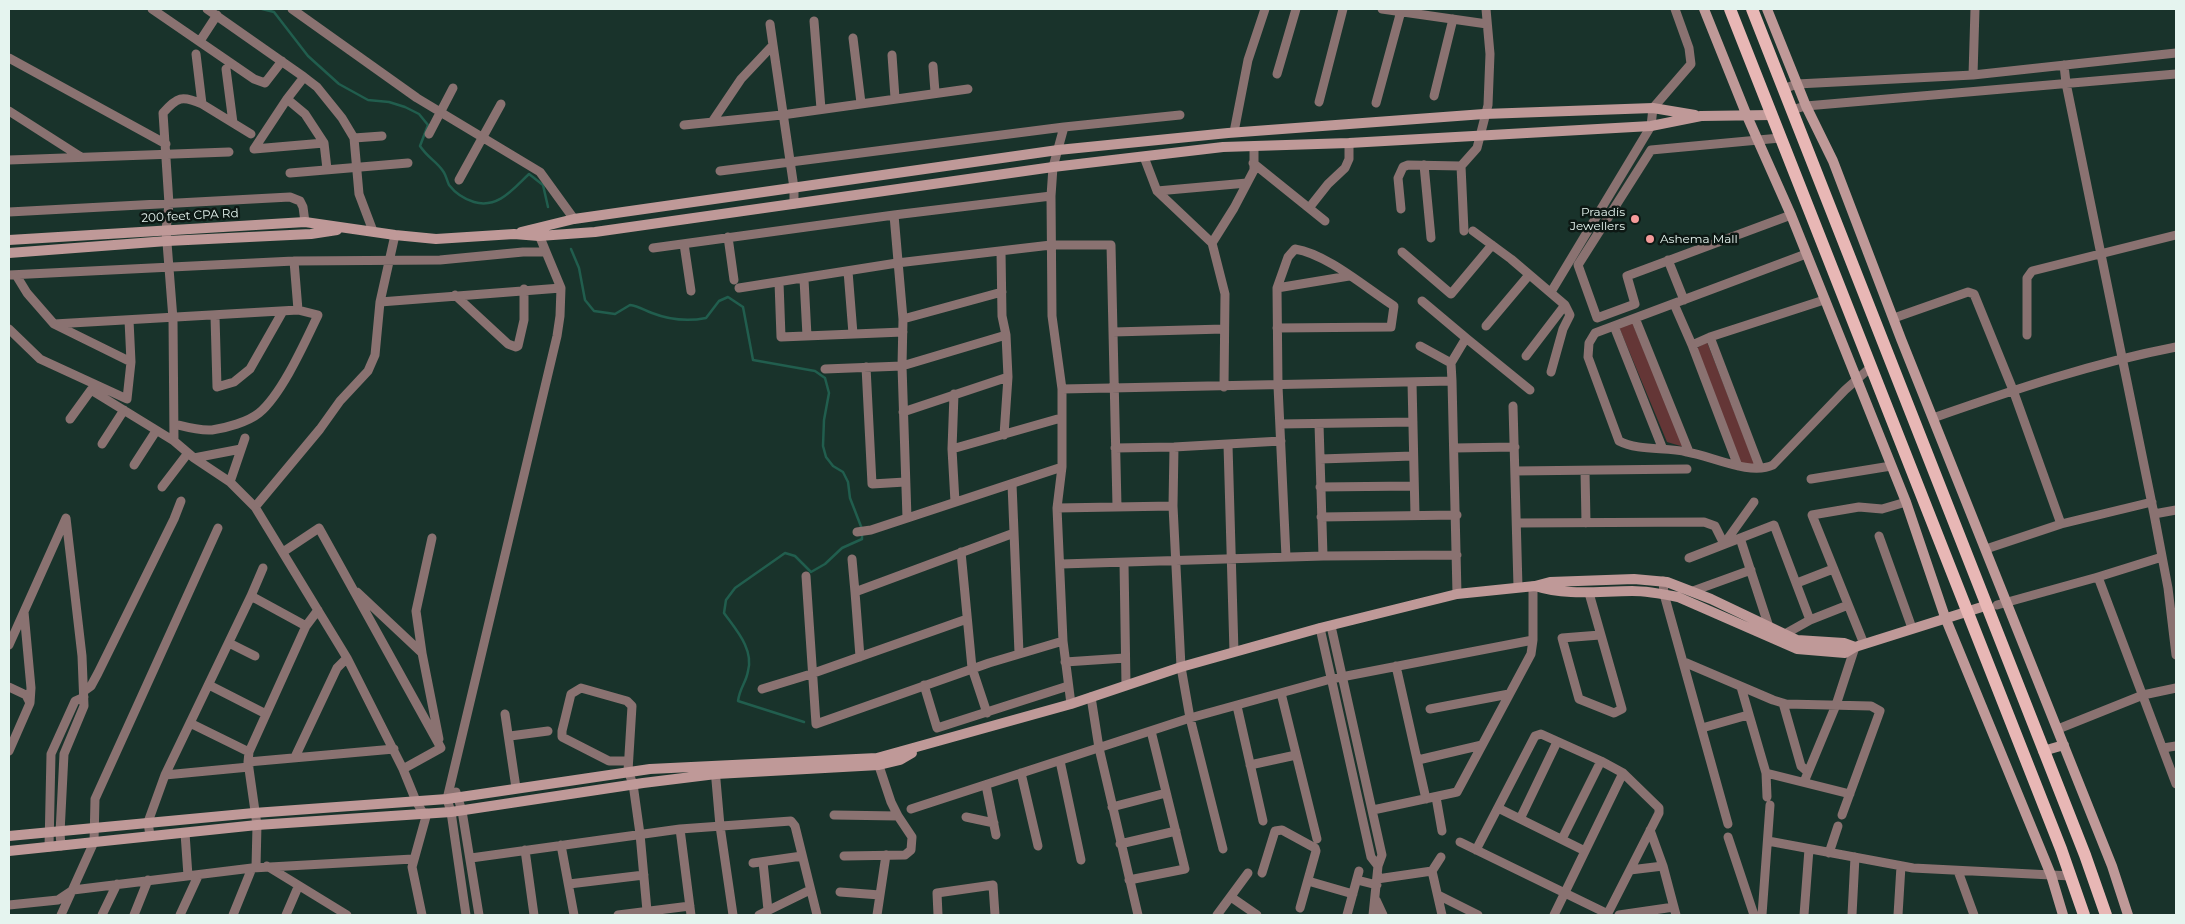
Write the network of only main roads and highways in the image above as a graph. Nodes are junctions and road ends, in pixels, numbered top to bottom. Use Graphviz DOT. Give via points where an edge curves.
graph roads {
  1 [pos="1730,9"];
  2 [pos="1752,9"];
  3 [pos="2084,915"];
  4 [pos="2106,915"];
  1 -- 3 [label="main road"];
  2 -- 4 [label="main road" via="1991,605"];
}
